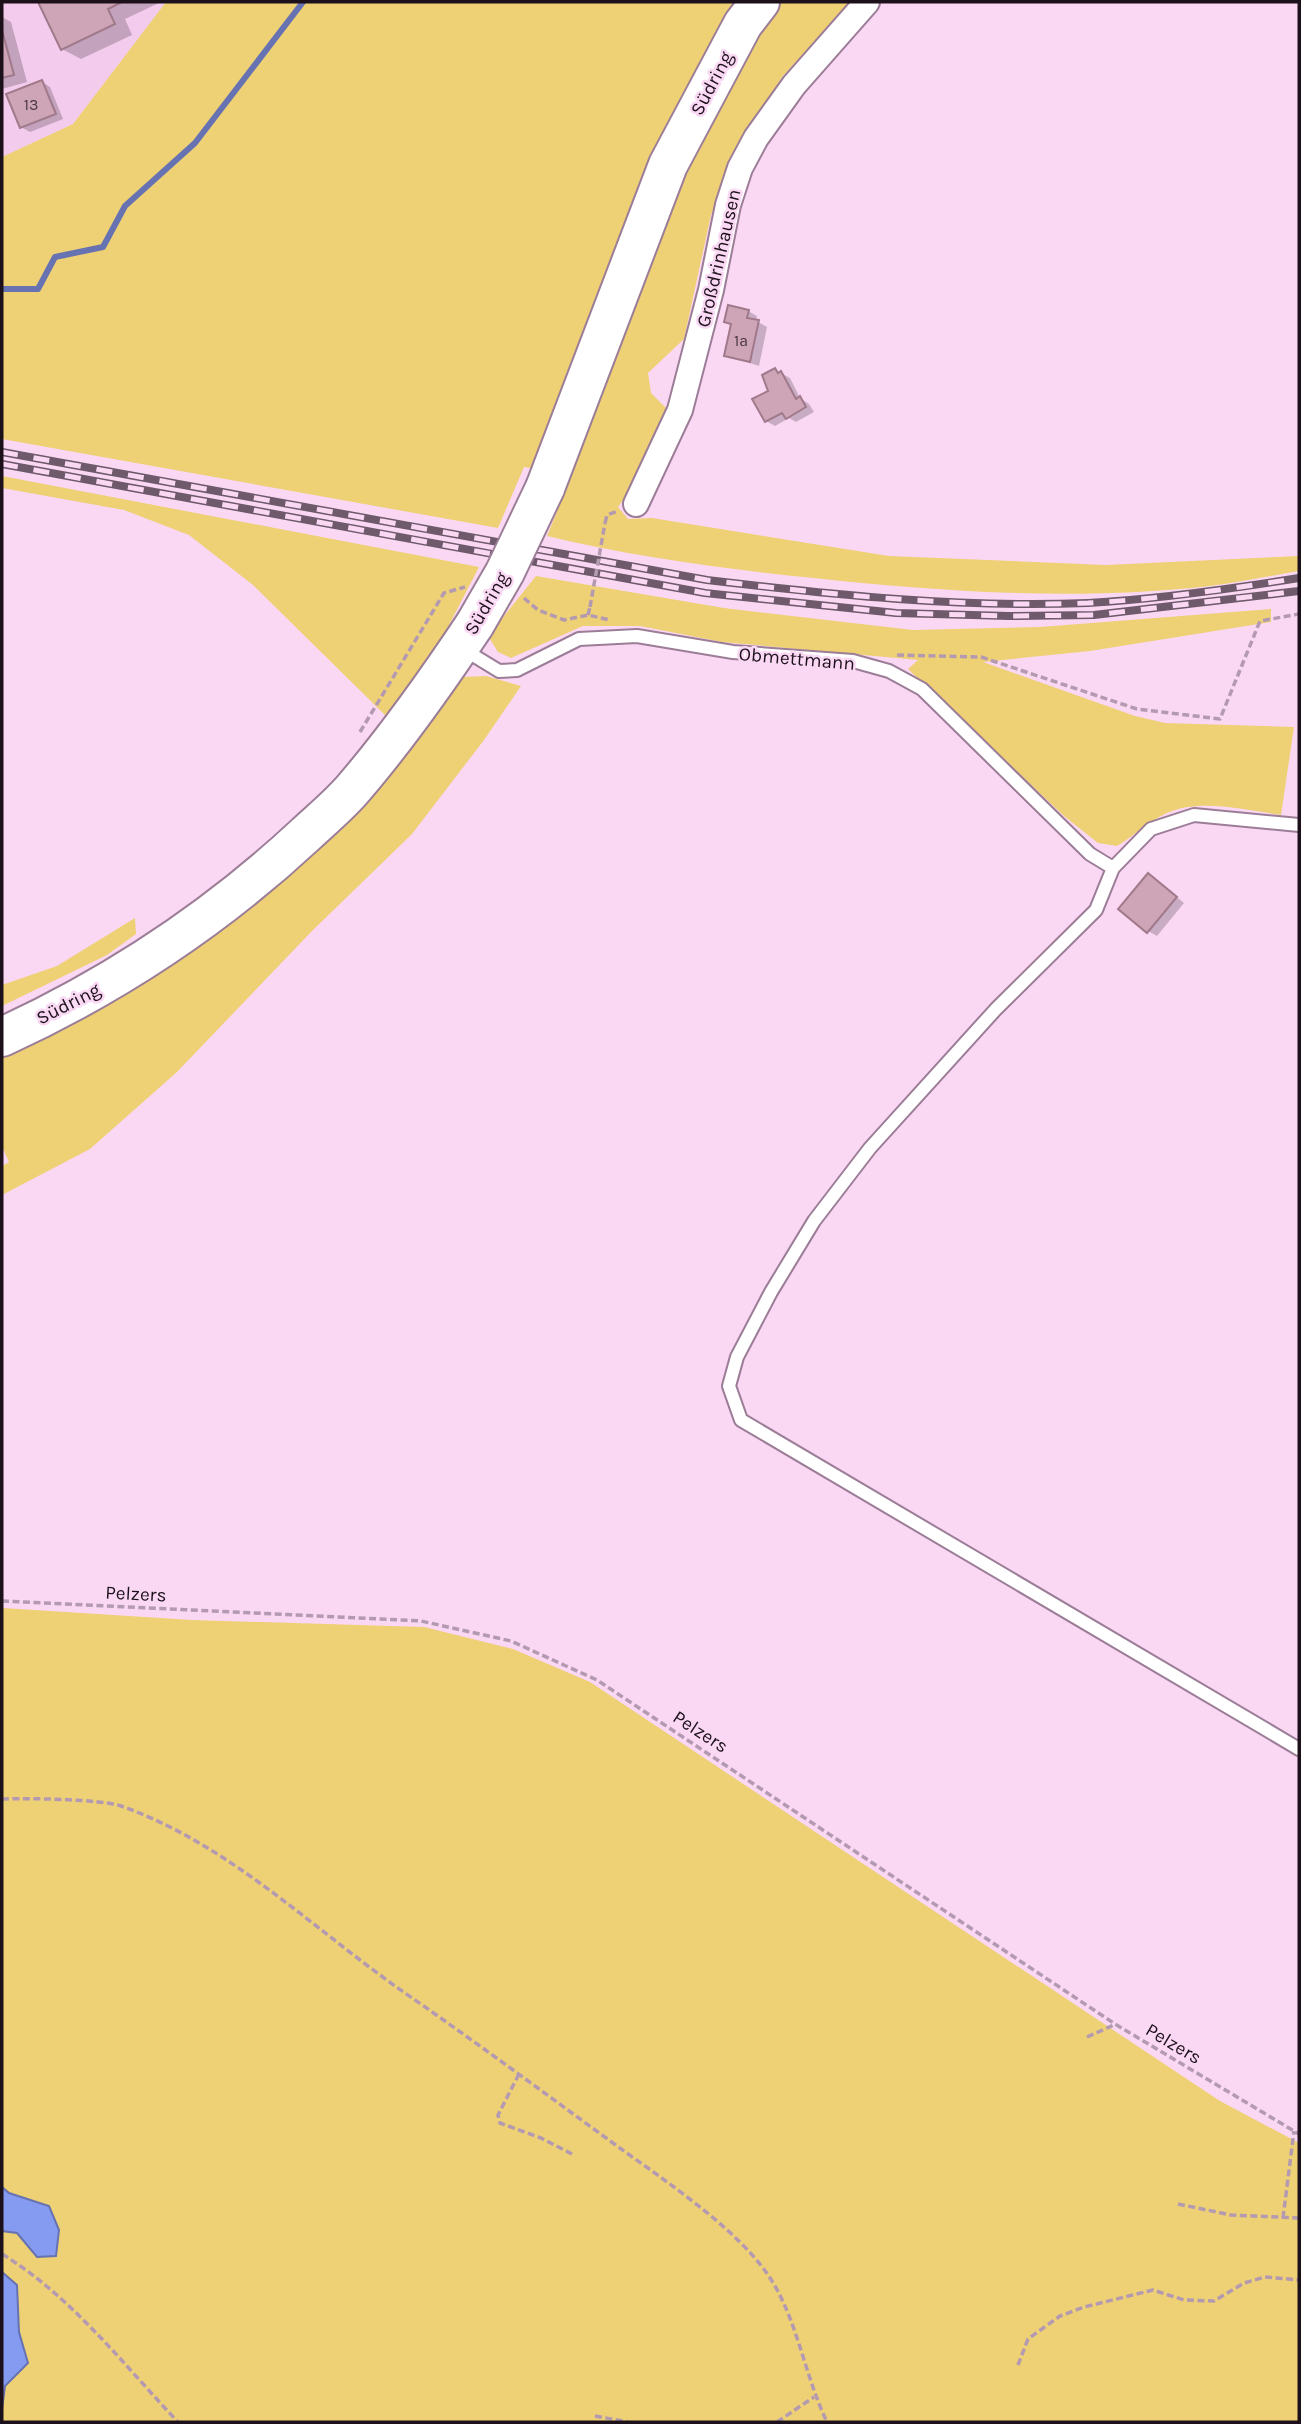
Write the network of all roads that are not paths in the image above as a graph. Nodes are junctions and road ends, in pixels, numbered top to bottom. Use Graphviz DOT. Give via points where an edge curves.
graph roads {
  1 [pos="760,2"];
  2 [pos="867,2"];
  3 [pos="636,504"];
  4 [pos="468,620"];
  5 [pos="1299,825"];
  6 [pos="1113,868"];
  7 [pos="2,1037"];
  8 [pos="1299,1749"];
  1 -- 4 [label="main road, Südring, bridge" via="743,24 668,165 545,488 505,572"];
  2 -- 3 [label="street, Großdrinhausen" via="794,85 740,168 680,410"];
  4 -- 6 [label="lane, Obmettmann" via="499,671 517,670 579,639 606,636 637,636 733,652 853,660 889,671 922,689 1090,855"];
  4 -- 7 [label="main road, Südring" via="421,704 351,792 279,859 197,924 116,978"];
  5 -- 6 [label="lane" via="1194,815 1151,829"];
  6 -- 8 [label="lane" via="1096,910 987,1018 870,1148 814,1221 737,1357 729,1386 741,1420"];
}
